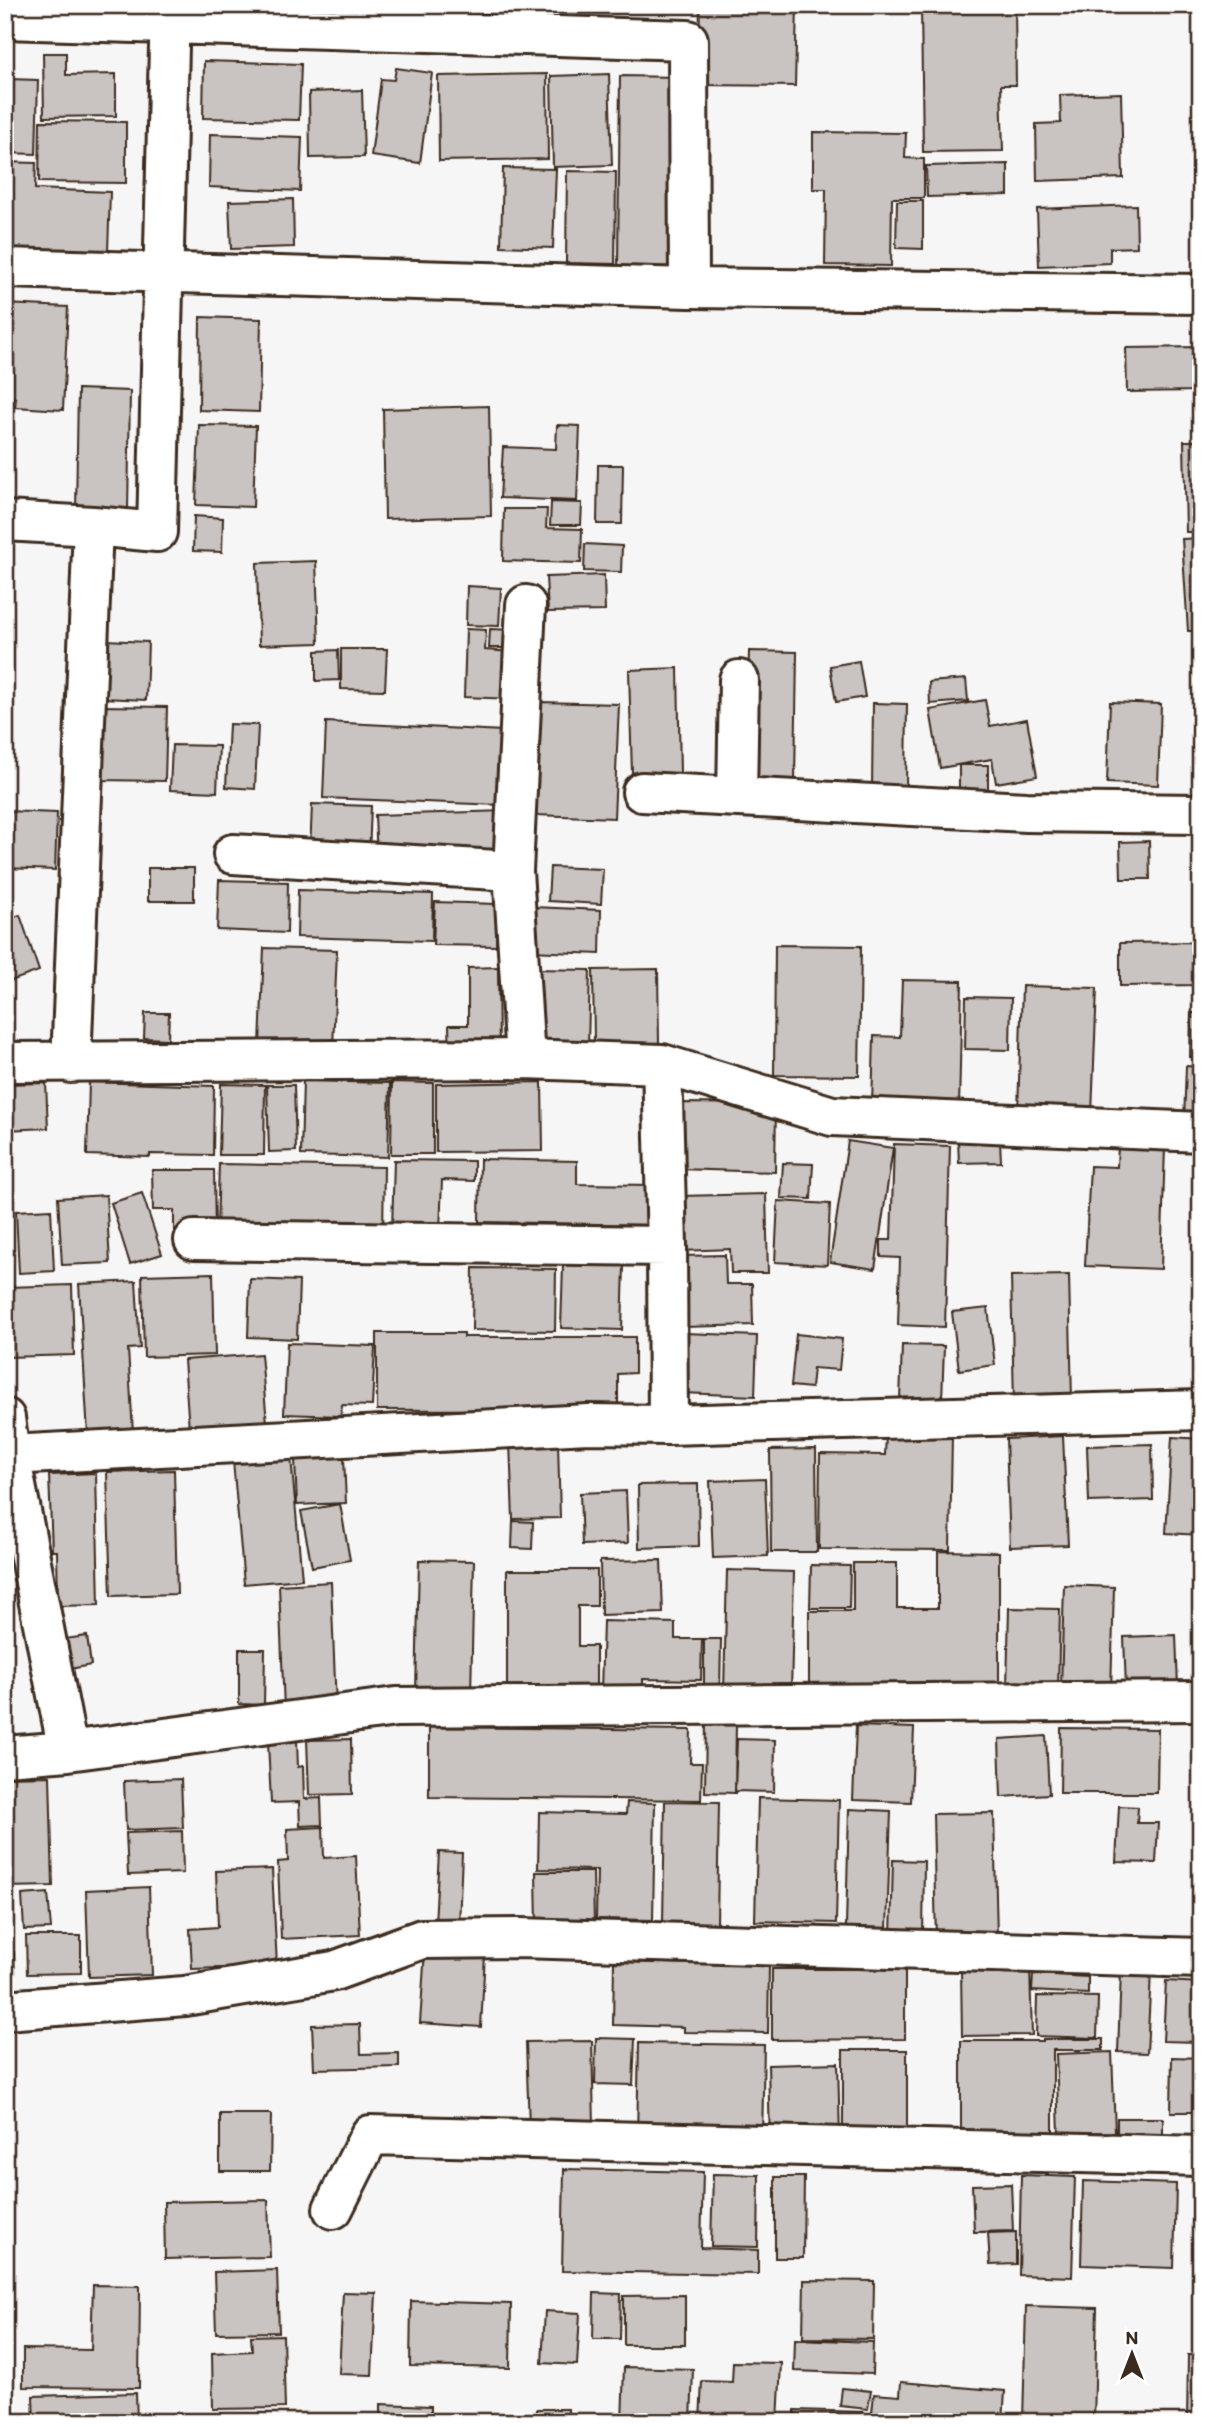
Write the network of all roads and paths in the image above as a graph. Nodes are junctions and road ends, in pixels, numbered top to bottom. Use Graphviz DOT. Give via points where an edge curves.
graph roads {
  1 [pos="170,14"];
  2 [pos="5,19"];
  3 [pos="5,268"];
  4 [pos="164,273"];
  5 [pos="689,288"];
  6 [pos="1201,293"];
  7 [pos="5,521"];
  8 [pos="93,526"];
  9 [pos="526,605"];
  10 [pos="739,680"];
  11 [pos="642,792"];
  12 [pos="737,797"];
  13 [pos="1201,814"];
  14 [pos="233,853"];
  15 [pos="513,871"];
  16 [pos="524,1059"];
  17 [pos="5,1062"];
  18 [pos="71,1063"];
  19 [pos="662,1064"];
  20 [pos="1201,1132"];
  21 [pos="194,1240"];
  22 [pos="667,1246"];
  23 [pos="1201,1410"];
  24 [pos="668,1426"];
  25 [pos="8,1436"];
  26 [pos="1201,1701"];
  27 [pos="68,1751"];
  28 [pos="5,1756"];
  29 [pos="1201,1958"];
  30 [pos="5,2010"];
  31 [pos="1201,2156"];
  32 [pos="333,2210"];
  1 -- 2 [label="street"];
  1 -- 4 [label="street"];
  1 -- 5 [label="street" via="688,40"];
  3 -- 4 [label="street"];
  4 -- 5 [label="street"];
  4 -- 8 [label="street" via="156,532"];
  5 -- 6 [label="street"];
  7 -- 8 [label="street"];
  8 -- 18 [label="street"];
  9 -- 15 [label="street"];
  10 -- 12 [label="street"];
  11 -- 12 [label="street"];
  12 -- 13 [label="street" via="1026,812"];
  14 -- 15 [label="street"];
  15 -- 16 [label="street"];
  16 -- 18 [label="street"];
  16 -- 19 [label="street"];
  17 -- 18 [label="street"];
  19 -- 20 [label="street" via="832,1116"];
  19 -- 22 [label="street"];
  21 -- 22 [label="street"];
  22 -- 24 [label="street"];
  23 -- 24 [label="street"];
  24 -- 25 [label="street"];
  25 -- 27 [label="street"];
  26 -- 27 [label="street" via="396,1707"];
  27 -- 28 [label="street"];
  29 -- 30 [label="street" via="533,1938 422,1939 334,1970 185,1996"];
  31 -- 32 [label="street" via="370,2135"];
}
